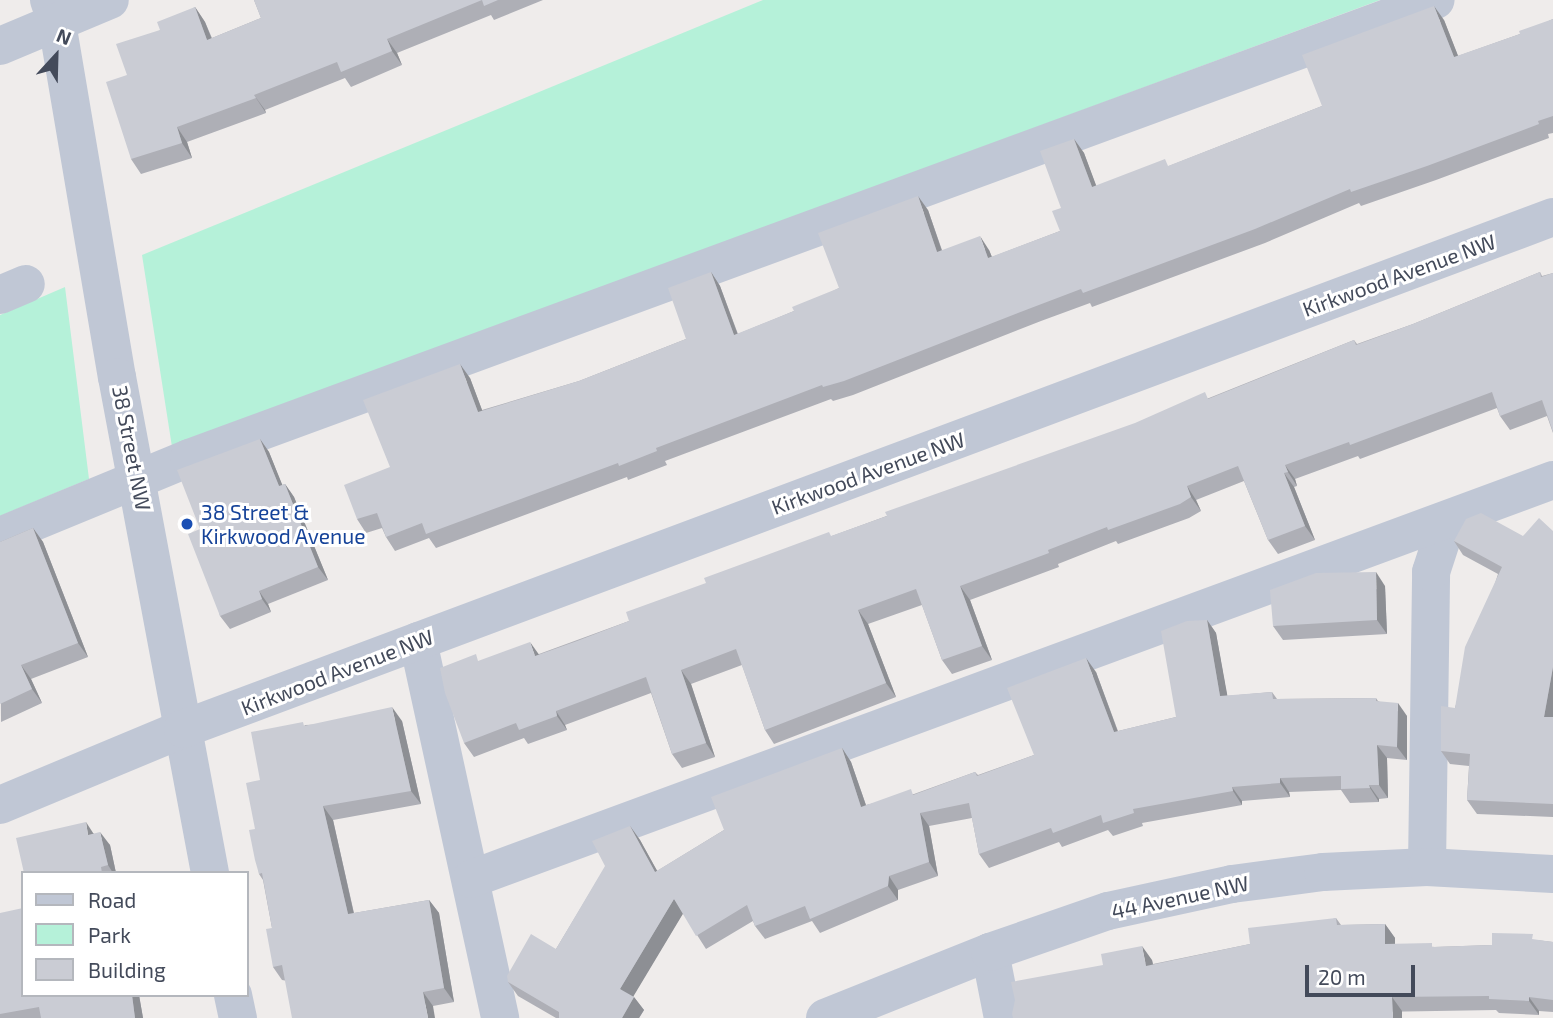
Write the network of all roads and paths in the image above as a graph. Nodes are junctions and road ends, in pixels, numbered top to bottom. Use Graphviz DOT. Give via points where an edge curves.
graph roads {
  1 [pos="110,0"];
  2 [pos="1436,0"];
  3 [pos="53,11"];
  4 [pos="0,46"];
  5 [pos="1553,217"];
  6 [pos="138,477"];
  7 [pos="1553,480"];
  8 [pos="1448,520"];
  9 [pos="0,536"];
  10 [pos="418,641"];
  11 [pos="183,729"];
  12 [pos="0,805"];
  13 [pos="1426,867"];
  14 [pos="210,871"];
  15 [pos="1553,874"];
  16 [pos="471,879"];
  17 [pos="990,952"];
  18 [pos="233,997"];
  19 [pos="237,1018"];
  20 [pos="500,1018"];
  21 [pos="825,1018"];
  22 [pos="1003,1018"];
  1 -- 3 [label="street"];
  2 -- 6 [label="street"];
  3 -- 4 [label="street"];
  3 -- 6 [label="street, 38 Street NW"];
  5 -- 10 [label="street, Kirkwood Avenue NW"];
  6 -- 9 [label="street"];
  6 -- 11 [label="street, 38 Street NW"];
  7 -- 8 [label="street"];
  8 -- 13 [label="street" via="1431,572"];
  8 -- 16 [label="street"];
  10 -- 11 [label="street, Kirkwood Avenue NW"];
  10 -- 16 [label="street"];
  11 -- 12 [label="street, Kirkwood Avenue NW"];
  11 -- 14 [label="street, 38 Street NW"];
  13 -- 15 [label="street, 44 Avenue NW"];
  13 -- 17 [label="street, 44 Avenue NW" via="1323,872 1206,889 1108,911"];
  16 -- 20 [label="street"];
  17 -- 21 [label="street, 44 Avenue NW"];
  17 -- 22 [label="street"];
  18 -- 19 [label="street"];
}
